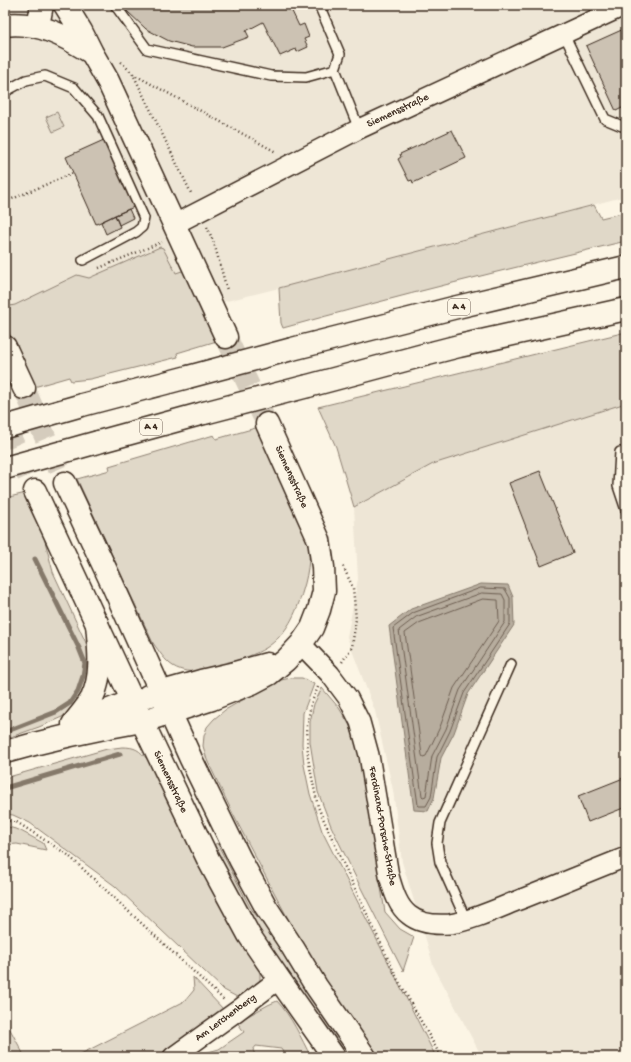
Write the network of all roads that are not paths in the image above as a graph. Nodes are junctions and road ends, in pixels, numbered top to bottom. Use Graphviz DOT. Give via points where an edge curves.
graph roads {
  1 [pos="42,5"];
  2 [pos="65,5"];
  3 [pos="115,5"];
  4 [pos="319,5"];
  5 [pos="626,6"];
  6 [pos="5,25"];
  7 [pos="38,26"];
  8 [pos="564,34"];
  9 [pos="92,53"];
  10 [pos="335,70"];
  11 [pos="6,91"];
  12 [pos="626,124"];
  13 [pos="359,129"];
  14 [pos="171,232"];
  15 [pos="83,260"];
  16 [pos="626,267"];
  17 [pos="626,309"];
  18 [pos="226,337"];
  19 [pos="5,347"];
  20 [pos="24,388"];
  21 [pos="268,424"];
  22 [pos="5,427"];
  23 [pos="620,452"];
  24 [pos="5,468"];
  25 [pos="65,483"];
  26 [pos="35,491"];
  27 [pos="626,510"];
  28 [pos="97,623"];
  29 [pos="301,644"];
  30 [pos="511,664"];
  31 [pos="162,692"];
  32 [pos="132,701"];
  33 [pos="170,712"];
  34 [pos="142,722"];
  35 [pos="73,724"];
  36 [pos="40,742"];
  37 [pos="5,752"];
  38 [pos="626,857"];
  39 [pos="466,920"];
  40 [pos="279,979"];
  41 [pos="172,1057"];
  42 [pos="334,1057"];
  43 [pos="364,1057"];
  1 -- 7 [label="main road"];
  2 -- 9 [label="main road" via="82,31"];
  3 -- 10 [label="lane" via="147,49 271,76 306,77"];
  4 -- 10 [label="lane" via="340,54"];
  5 -- 8 [label="street, Siemensstraße"];
  6 -- 7 [label="main road"];
  7 -- 9 [label="main road" via="73,41"];
  8 -- 12 [label="lane" via="604,118 622,126"];
  8 -- 13 [label="street, Siemensstraße"];
  9 -- 14 [label="main road" via="108,80"];
  10 -- 13 [label="lane"];
  11 -- 15 [label="lane" via="26,80 45,76 74,88 98,116 144,218 142,227 136,232"];
  13 -- 14 [label="street, Siemensstraße" via="200,212"];
  14 -- 18 [label="main road" via="192,261"];
  16 -- 22 [label="main road, A 4, bridge" via="292,349"];
  17 -- 24 [label="main road, A 4, bridge" via="451,348"];
  19 -- 20 [label="main road"];
  21 -- 29 [label="main road, Siemensstraße" via="319,540 324,591 312,628"];
  23 -- 27 [label="lane" via="618,486"];
  25 -- 31 [label="main road"];
  26 -- 28 [label="main road, Siemensstraße"];
  28 -- 32 [label="main road, Siemensstraße"];
  28 -- 35 [label="main road" via="97,683 92,698"];
  29 -- 31 [label="main road, Siemensstraße" via="264,665"];
  29 -- 33 [label="main road, Siemensstraße" via="269,674 252,683"];
  29 -- 39 [label="street, Ferdinand-Porsche-Straße" via="330,674 348,698 360,722 369,755 389,876 400,905 409,915 422,922 450,924"];
  30 -- 39 [label="lane" via="440,823 437,843 440,862"];
  31 -- 32 [label="main road, Siemensstraße"];
  31 -- 33 [label="main road"];
  32 -- 34 [label="main road, Siemensstraße"];
  32 -- 35 [label="main road, Siemensstraße"];
  33 -- 34 [label="main road, Siemensstraße"];
  33 -- 43 [label="main road" via="218,815 266,908"];
  34 -- 36 [label="main road, Siemensstraße"];
  34 -- 40 [label="main road, Siemensstraße" via="208,859 249,935"];
  35 -- 36 [label="main road, Siemensstraße"];
  36 -- 37 [label="main road"];
  38 -- 39 [label="street, Ferdinand-Porsche-Straße"];
  40 -- 41 [label="street, Am Lerchenberg"];
  40 -- 42 [label="main road, Siemensstraße"];
}
